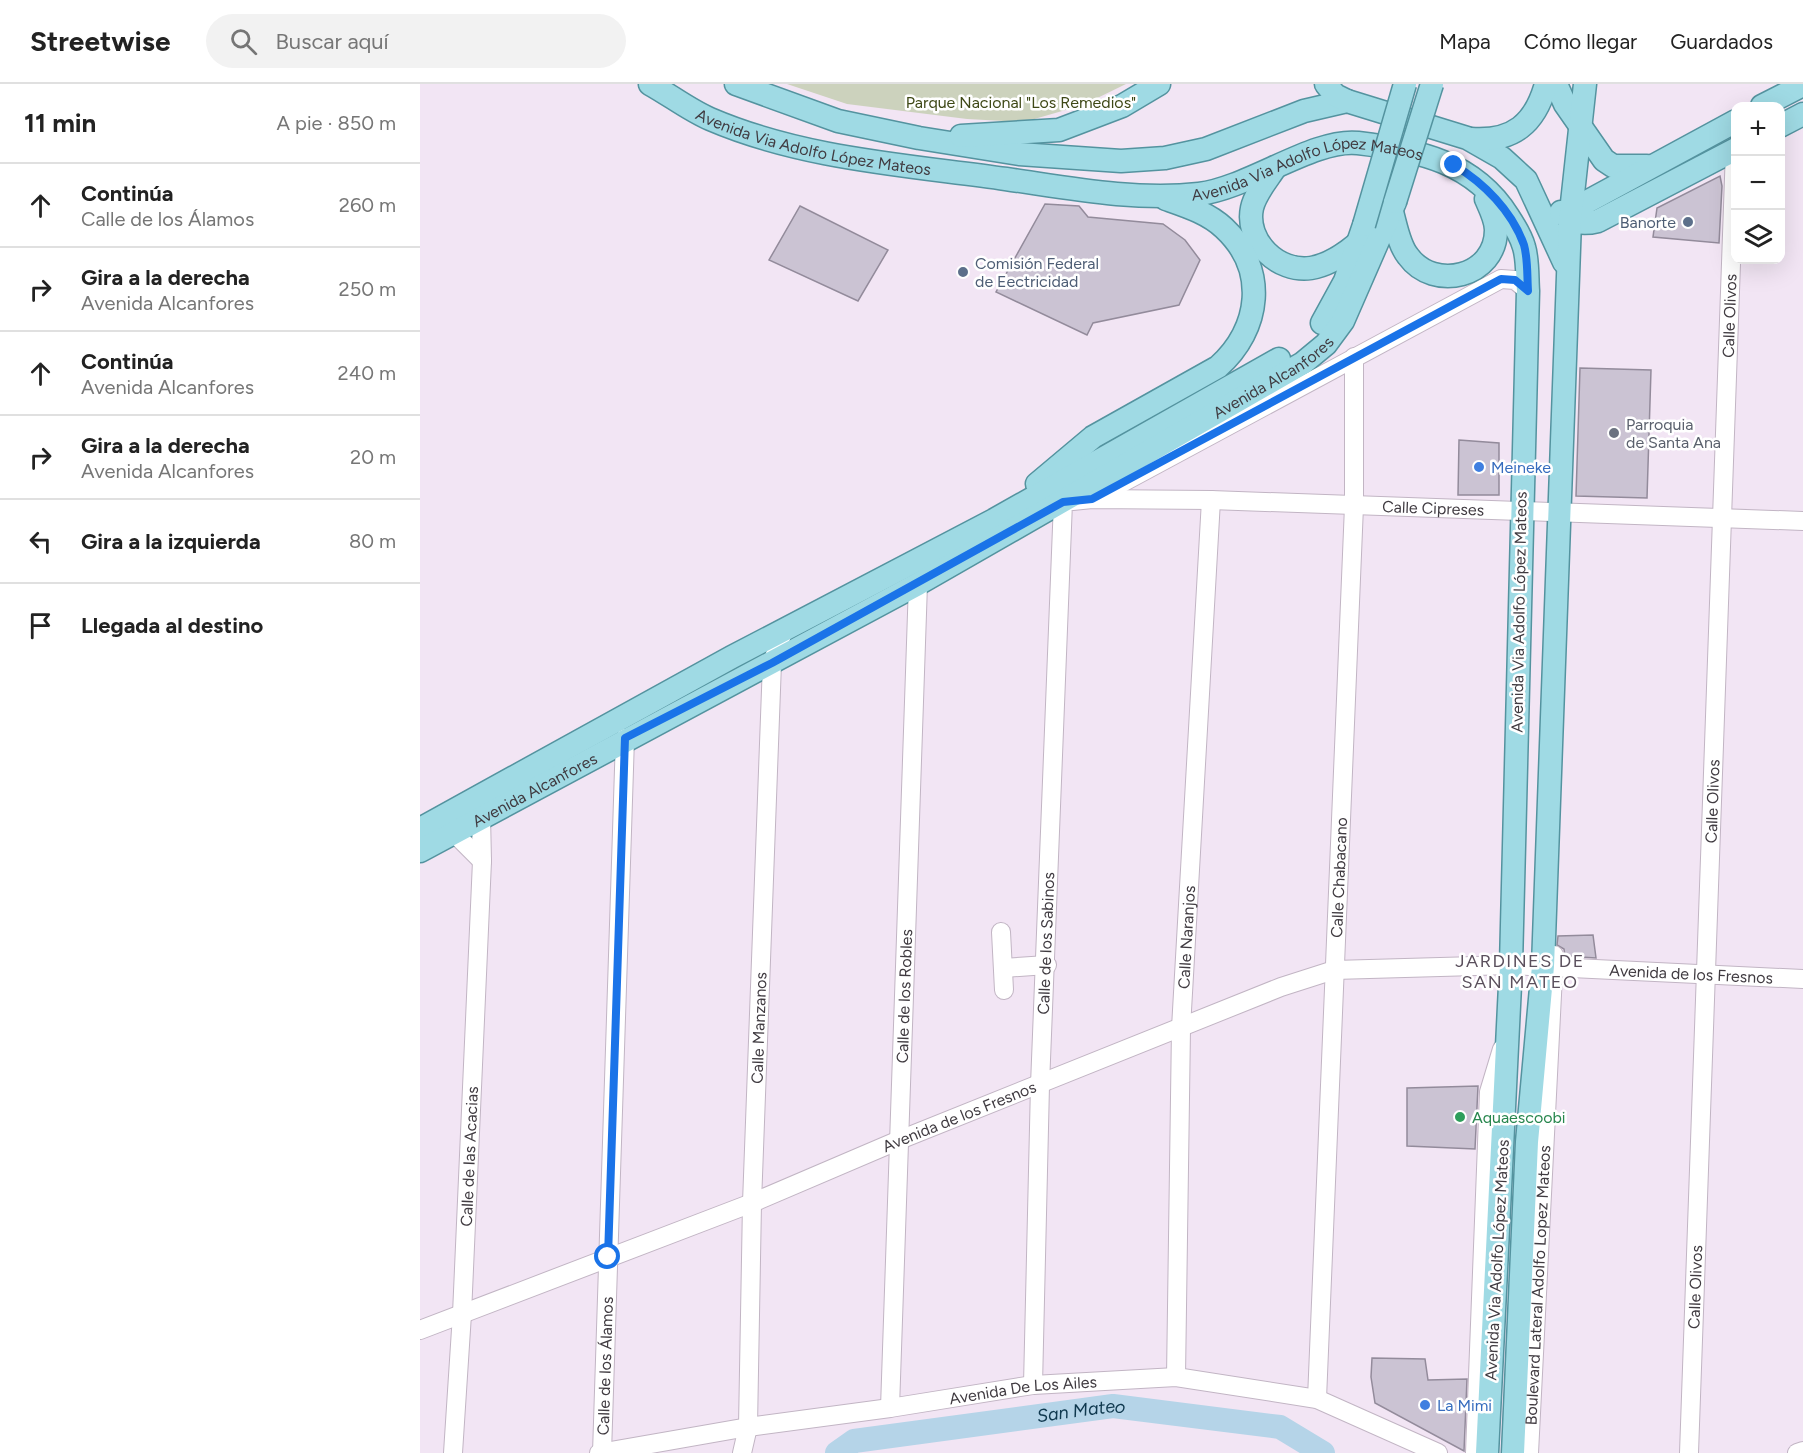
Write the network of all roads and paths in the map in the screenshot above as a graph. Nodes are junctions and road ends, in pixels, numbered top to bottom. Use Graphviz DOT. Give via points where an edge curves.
graph roads {
  1 [pos="650,84"];
  2 [pos="736,84"];
  3 [pos="1159,84"];
  4 [pos="1326,84"];
  5 [pos="1405,84"];
  6 [pos="1432,84"];
  7 [pos="1546,84"];
  8 [pos="1556,84"];
  9 [pos="1585,84"];
  10 [pos="1803,85"];
  11 [pos="1347,101"];
  12 [pos="1770,102"];
  13 [pos="1803,114"];
  14 [pos="1785,123"];
  15 [pos="1731,124"];
  16 [pos="1582,129"];
  17 [pos="918,138"];
  18 [pos="1467,138"];
  19 [pos="1731,152"];
  20 [pos="1735,156"];
  21 [pos="1652,165"];
  22 [pos="1275,168"];
  23 [pos="1477,179"];
  24 [pos="1526,180"];
  25 [pos="1156,195"];
  26 [pos="1394,207"];
  27 [pos="1570,221"];
  28 [pos="1362,233"];
  29 [pos="1568,270"];
  30 [pos="1528,291"];
  31 [pos="1354,357"];
  32 [pos="1092,499"];
  33 [pos="1211,500"];
  34 [pos="1063,502"];
  35 [pos="1353,506"];
  36 [pos="1521,510"];
  37 [pos="1560,512"];
  38 [pos="1723,519"];
  39 [pos="994,520"];
  40 [pos="1803,521"];
  41 [pos="918,584"];
  42 [pos="783,632"];
  43 [pos="772,663"];
  44 [pos="625,738"];
  45 [pos="481,816"];
  46 [pos="449,824"];
  47 [pos="420,829"];
  48 [pos="420,851"];
  49 [pos="482,861"];
  50 [pos="1001,932"];
  51 [pos="1511,964"];
  52 [pos="1047,965"];
  53 [pos="1549,966"];
  54 [pos="1003,968"];
  55 [pos="1334,970"];
  56 [pos="1707,976"];
  57 [pos="1803,979"];
  58 [pos="1004,990"];
  59 [pos="1508,1027"];
  60 [pos="1181,1028"];
  61 [pos="1040,1085"];
  62 [pos="897,1142"];
  63 [pos="752,1203"];
  64 [pos="608,1257"];
  65 [pos="462,1314"];
  66 [pos="420,1330"];
  67 [pos="1176,1377"];
  68 [pos="1033,1385"];
  69 [pos="1317,1399"];
  70 [pos="890,1408"];
  71 [pos="748,1427"];
  72 [pos="1803,1451"];
  73 [pos="453,1453"];
  74 [pos="600,1453"];
  75 [pos="742,1453"];
  76 [pos="1438,1453"];
  77 [pos="1475,1453"];
  78 [pos="1487,1453"];
  79 [pos="1513,1453"];
  80 [pos="1529,1453"];
  81 [pos="1689,1453"];
  82 [pos="1797,1453"];
  1 -- 25 [label="main road, Avenida Via Adolfo López Mateos" via="717,121 753,135 828,154 1124,195"];
  2 -- 17 [label="main road, Avenida Via Adolfo López Mateos" via="838,121"];
  3 -- 17 [label="main road" via="1122,106 1059,130"];
  4 -- 11 [label="main road"];
  5 -- 28 [label="main road, Avenida Alcanfores, bridge"];
  6 -- 26 [label="main road, Avenida Alcanfores, bridge"];
  7 -- 18 [label="main road" via="1536,112 1515,132 1501,138"];
  8 -- 16 [label="main road"];
  9 -- 16 [label="main road"];
  10 -- 12 [label="main road"];
  11 -- 17 [label="main road, Avenida Via Adolfo López Mateos" via="1304,111 1206,149 1165,158 1121,161 1019,154"];
  11 -- 18 [label="main road, Avenida Via Adolfo López Mateos"];
  13 -- 14 [label="main road"];
  15 -- 21 [label="main road"];
  16 -- 21 [label="main road" via="1604,160 1613,166"];
  16 -- 27 [label="main road"];
  18 -- 24 [label="main road, Avenida Via Adolfo López Mateos" via="1502,158"];
  19 -- 27 [label="main road" via="1607,217 1588,223"];
  20 -- 38 [label="street, Calle Olivos"];
  21 -- 27 [label="main road" via="1583,204"];
  22 -- 23 [label="main road, Avenida Via Adolfo López Mateos" via="1331,145 1356,142 1454,165"];
  22 -- 25 [label="main road, Avenida Via Adolfo López Mateos" via="1216,191"];
  22 -- 28 [label="main road" via="1252,208 1252,226 1268,255 1290,266 1310,268 1330,261"];
  23 -- 26 [label="main road" via="1496,227 1495,242 1487,259 1475,271 1459,276 1439,275 1420,268 1407,256"];
  23 -- 30 [label="main road, Avenida Via Adolfo López Mateos" via="1502,207 1524,246"];
  24 -- 27 [label="main road"];
  24 -- 29 [label="main road, Avenida Via Adolfo López Mateos"];
  25 -- 39 [label="main road" via="1200,212 1223,227 1235,241 1253,284 1251,323 1232,355 1218,367 1094,437"];
  26 -- 34 [label="main road, Avenida Alcanfores" via="1343,321 1326,344 1303,363"];
  27 -- 29 [label="main road"];
  28 -- 39 [label="main road, Avenida Alcanfores" via="1330,312 1313,335 1292,352"];
  29 -- 37 [label="main road, Avenida Via Adolfo López Mateos"];
  30 -- 31 [label="street, Avenida Alcanfores" via="1515,280 1501,279"];
  30 -- 36 [label="main road, Avenida Via Adolfo López Mateos"];
  31 -- 32 [label="street, Avenida Alcanfores"];
  31 -- 35 [label="street, Calle Chabacano"];
  32 -- 33 [label="street, Calle Cipreses"];
  32 -- 34 [label="street, Calle Cipreses"];
  33 -- 35 [label="street, Calle Cipreses"];
  33 -- 60 [label="street, Calle Naranjos"];
  34 -- 41 [label="main road, Avenida Alcanfores"];
  34 -- 52 [label="street, Calle de los Sabinos"];
  35 -- 36 [label="street, Calle Cipreses"];
  35 -- 55 [label="street, Calle Chabacano"];
  36 -- 37 [label="street, Calle Cipreses"];
  36 -- 51 [label="main road, Avenida Via Adolfo López Mateos"];
  37 -- 38 [label="street, Calle Cipreses"];
  37 -- 53 [label="main road, Avenida Via Adolfo López Mateos" via="1548,828"];
  38 -- 40 [label="street, Calle Cipreses"];
  38 -- 56 [label="street, Calle Olivos"];
  39 -- 42 [label="main road, Avenida Alcanfores"];
  41 -- 43 [label="main road, Avenida Alcanfores"];
  41 -- 62 [label="street, Calle de los Robles"];
  42 -- 43 [label="street, Calle Manzanos"];
  42 -- 46 [label="main road, Avenida Alcanfores"];
  43 -- 44 [label="main road, Avenida Alcanfores"];
  43 -- 63 [label="street, Calle Manzanos"];
  44 -- 45 [label="main road, Avenida Alcanfores"];
  44 -- 64 [label="street, Calle de los Álamos"];
  45 -- 46 [label="main road, Avenida Alcanfores"];
  45 -- 49 [label="street, Calle de las Acacias"];
  46 -- 47 [label="main road, Avenida Alcanfores"];
  46 -- 48 [label="main road, Avenida Alcanfores"];
  46 -- 49 [label="street"];
  49 -- 65 [label="street, Calle de las Acacias"];
  50 -- 54 [label="street"];
  51 -- 53 [label="street, Avenida de los Fresnos"];
  51 -- 55 [label="street, Avenida de los Fresnos"];
  51 -- 59 [label="main road, Avenida Via Adolfo López Mateos"];
  52 -- 54 [label="street"];
  52 -- 61 [label="street, Calle de los Sabinos"];
  53 -- 56 [label="street, Avenida de los Fresnos"];
  53 -- 79 [label="main road, Avenida Via Adolfo López Mateos" via="1527,1142"];
  53 -- 80 [label="street, Boulevard Lateral Adolfo Lopez Mateos"];
  54 -- 58 [label="street"];
  55 -- 60 [label="street, Avenida de los Fresnos"];
  55 -- 69 [label="street, Calle Chabacano"];
  56 -- 57 [label="street, Avenida de los Fresnos"];
  56 -- 81 [label="street, Calle Olivos"];
  59 -- 77 [label="street" via="1489,1092"];
  59 -- 78 [label="main road, Avenida Via Adolfo López Mateos"];
  60 -- 61 [label="street, Avenida de los Fresnos"];
  60 -- 67 [label="street, Calle Naranjos"];
  61 -- 62 [label="street, Avenida de los Fresnos"];
  61 -- 68 [label="street, Calle de los Sabinos"];
  62 -- 63 [label="street, Avenida de los Fresnos"];
  62 -- 70 [label="street, Calle de los Robles"];
  63 -- 64 [label="street, Avenida de los Fresnos"];
  63 -- 71 [label="street, Calle Manzanos"];
  64 -- 65 [label="street, Avenida de los Fresnos"];
  64 -- 74 [label="street, Calle de los Álamos"];
  65 -- 66 [label="street, Avenida de los Fresnos"];
  65 -- 73 [label="street, Calle de las Acacias"];
  67 -- 68 [label="street, Avenida De Los Ailes"];
  67 -- 69 [label="street, Avenida De Los Ailes"];
  68 -- 70 [label="street, Avenida De Los Ailes"];
  69 -- 76 [label="street, Avenida De Los Ailes"];
  70 -- 71 [label="street, Avenida De Los Ailes"];
  71 -- 74 [label="street, Avenida De Los Ailes"];
  71 -- 75 [label="street, Calle Manzanos"];
  72 -- 82 [label="street"];
}
